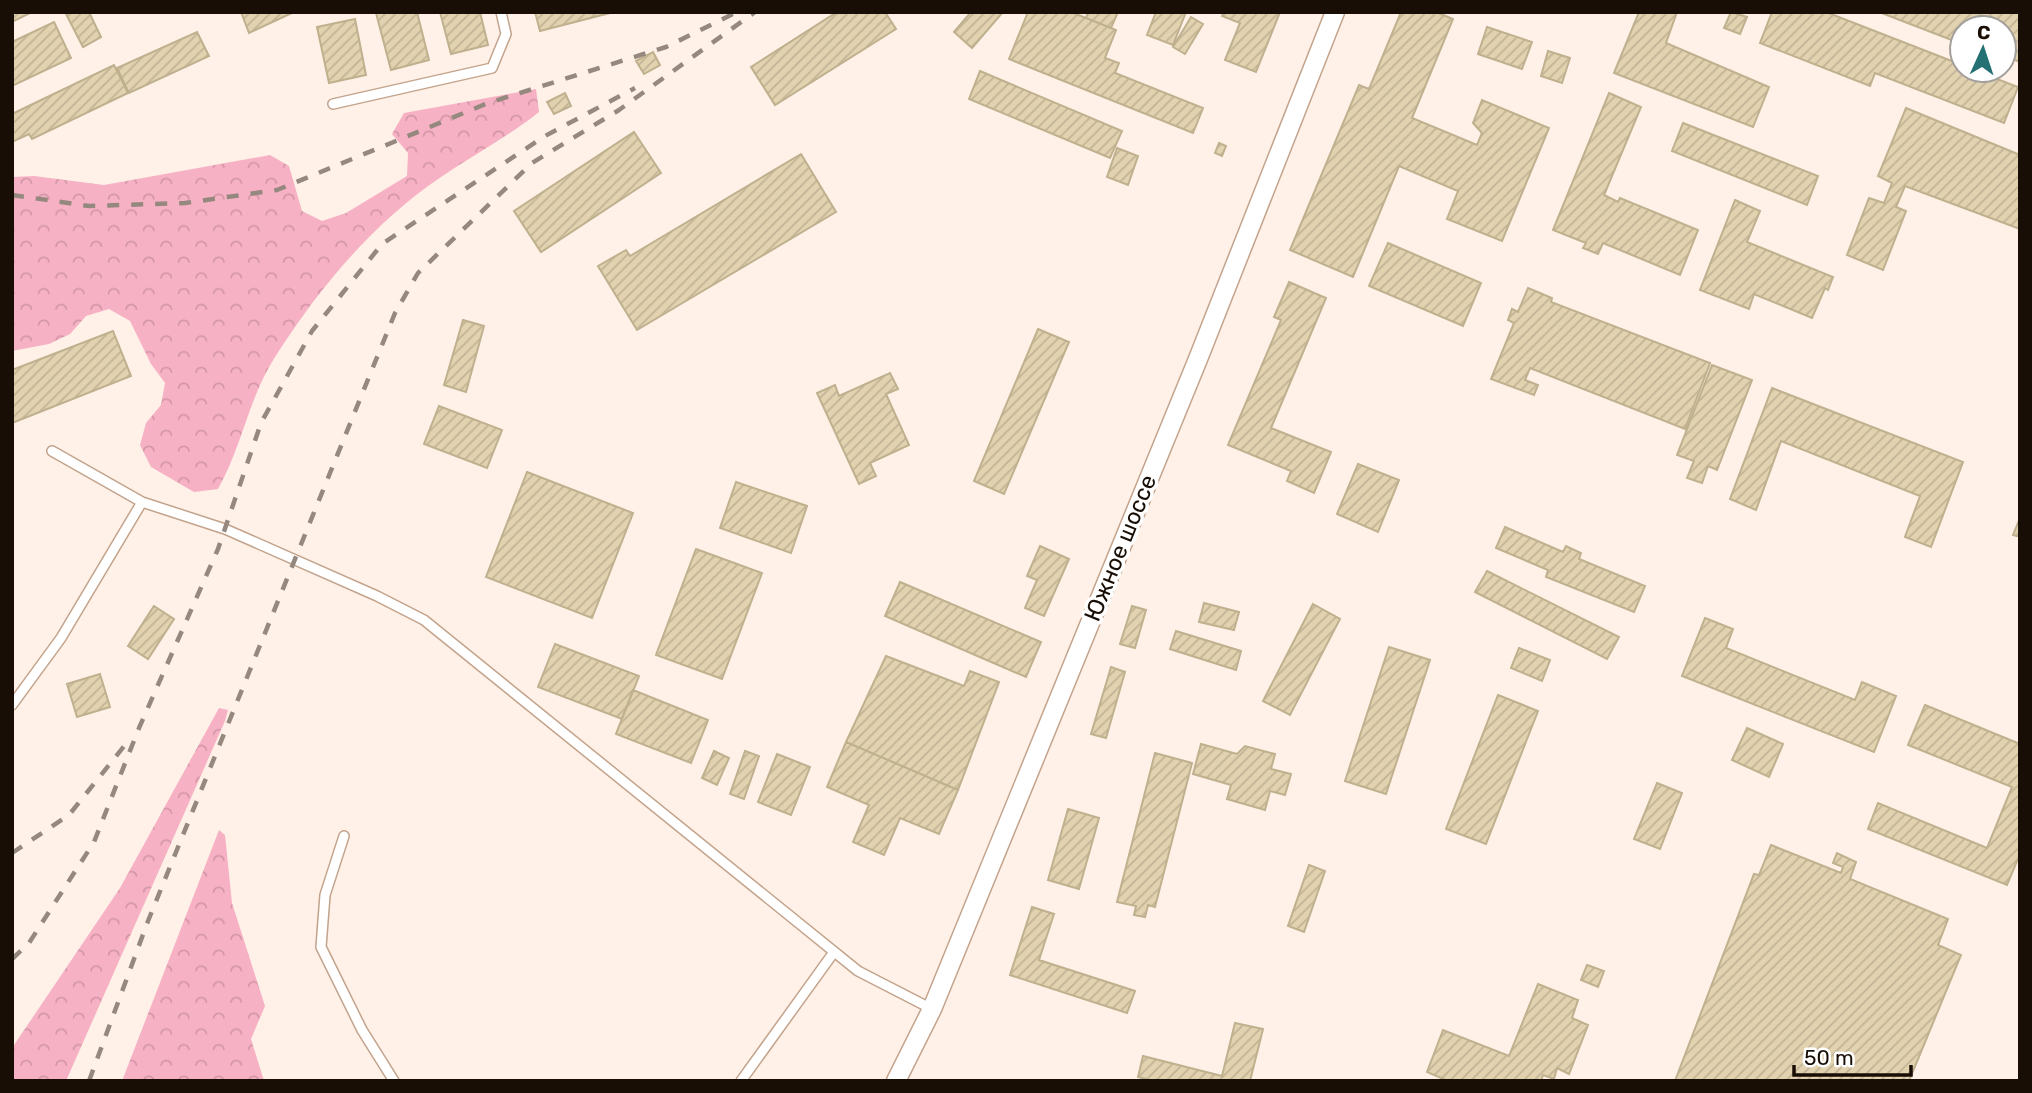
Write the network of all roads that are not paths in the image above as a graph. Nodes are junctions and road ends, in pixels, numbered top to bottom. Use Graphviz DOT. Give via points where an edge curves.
graph roads {
  1 [pos="501,12"];
  2 [pos="1335,12"];
  3 [pos="333,104"];
  4 [pos="52,451"];
  5 [pos="142,502"];
  6 [pos="12,705"];
  7 [pos="344,836"];
  8 [pos="834,952"];
  9 [pos="932,1009"];
  10 [pos="394,1081"];
  11 [pos="741,1081"];
  12 [pos="896,1081"];
  1 -- 3 [label="lane" via="506,34 492,68"];
  2 -- 9 [label="street, Южное шоссе"];
  4 -- 5 [label="lane"];
  5 -- 6 [label="lane" via="61,638"];
  5 -- 8 [label="lane" via="225,529 424,620"];
  7 -- 10 [label="lane" via="325,895 321,947 362,1030"];
  8 -- 9 [label="lane" via="858,971"];
  8 -- 11 [label="lane"];
  9 -- 12 [label="street, Южное шоссе"];
}
